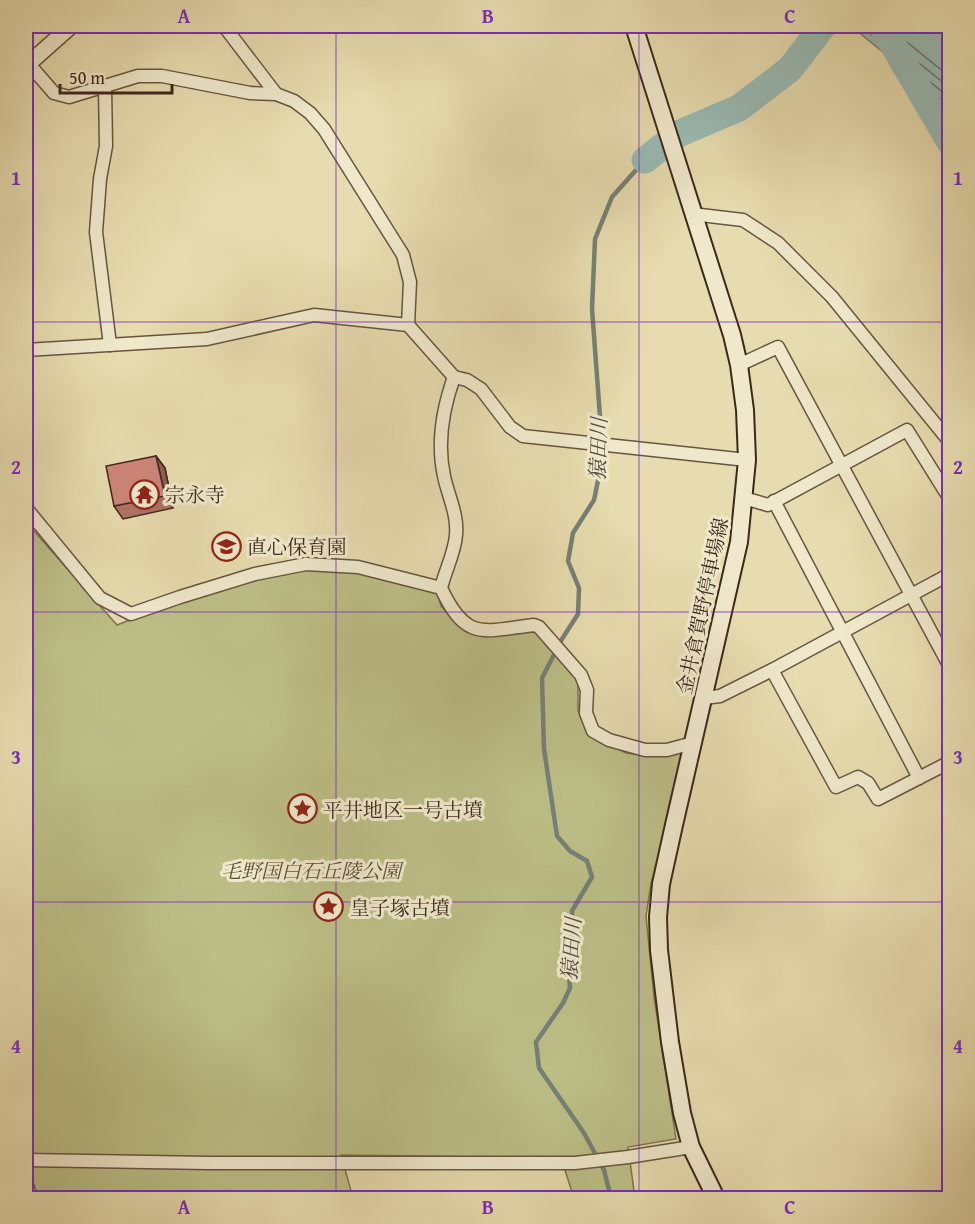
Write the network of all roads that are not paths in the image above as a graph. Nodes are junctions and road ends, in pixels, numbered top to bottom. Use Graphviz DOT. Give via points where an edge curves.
graph roads {
  1 [pos="71,26"];
  2 [pos="224,26"];
  3 [pos="634,26"];
  4 [pos="27,64"];
  5 [pos="105,87"];
  6 [pos="276,94"];
  7 [pos="692,214"];
  8 [pos="408,325"];
  9 [pos="110,345"];
  10 [pos="26,351"];
  11 [pos="739,366"];
  12 [pos="454,376"];
  13 [pos="950,442"];
  14 [pos="747,460"];
  15 [pos="842,465"];
  16 [pos="744,498"];
  17 [pos="950,499"];
  18 [pos="774,501"];
  19 [pos="26,508"];
  20 [pos="950,574"];
  21 [pos="441,588"];
  22 [pos="911,595"];
  23 [pos="843,631"];
  24 [pos="950,667"];
  25 [pos="772,670"];
  26 [pos="704,698"];
  27 [pos="693,743"];
  28 [pos="950,762"];
  29 [pos="919,778"];
  30 [pos="691,1147"];
  31 [pos="26,1160"];
  32 [pos="26,1182"];
  33 [pos="31,1198"];
  34 [pos="716,1198"];
  1 -- 4 [label="street"];
  2 -- 6 [label="street"];
  3 -- 7 [label="main road, 金井倉賀野停車場線"];
  4 -- 5 [label="street" via="54,93 69,97"];
  5 -- 6 [label="street" via="138,76 162,76 250,93"];
  5 -- 9 [label="street" via="106,146 96,232"];
  6 -- 8 [label="street" via="294,101 324,129 403,255 410,282"];
  7 -- 11 [label="main road, 金井倉賀野停車場線"];
  7 -- 13 [label="street" via="743,220 778,243 832,297"];
  8 -- 9 [label="street" via="314,315 207,339"];
  8 -- 12 [label="street"];
  9 -- 10 [label="street"];
  11 -- 14 [label="main road, 金井倉賀野停車場線" via="746,410"];
  11 -- 15 [label="street" via="778,347"];
  12 -- 14 [label="street" via="481,389 510,427 523,436"];
  12 -- 21 [label="street" via="447,396 440,454 456,514 456,537"];
  14 -- 16 [label="main road, 金井倉賀野停車場線"];
  15 -- 17 [label="street" via="907,430"];
  15 -- 18 [label="street"];
  15 -- 22 [label="street"];
  16 -- 18 [label="street" via="768,504"];
  16 -- 26 [label="main road, 金井倉賀野停車場線" via="739,542"];
  18 -- 23 [label="street"];
  19 -- 21 [label="street" via="100,598 131,614 255,574 306,564 358,567"];
  20 -- 22 [label="street"];
  21 -- 27 [label="street" via="462,622 476,630 539,627 581,675 587,690 586,713 593,731 645,750 667,750"];
  22 -- 23 [label="street"];
  22 -- 24 [label="street"];
  23 -- 25 [label="street"];
  23 -- 29 [label="street"];
  25 -- 26 [label="street" via="720,696"];
  25 -- 29 [label="street" via="836,787 858,777 868,783 878,799"];
  26 -- 27 [label="main road, 金井倉賀野停車場線"];
  27 -- 30 [label="main road, 金井倉賀野停車場線" via="658,917 670,1042"];
  28 -- 29 [label="street"];
  30 -- 31 [label="street" via="583,1162"];
  30 -- 34 [label="main road, 金井倉賀野停車場線"];
  32 -- 33 [label="street"];
}
